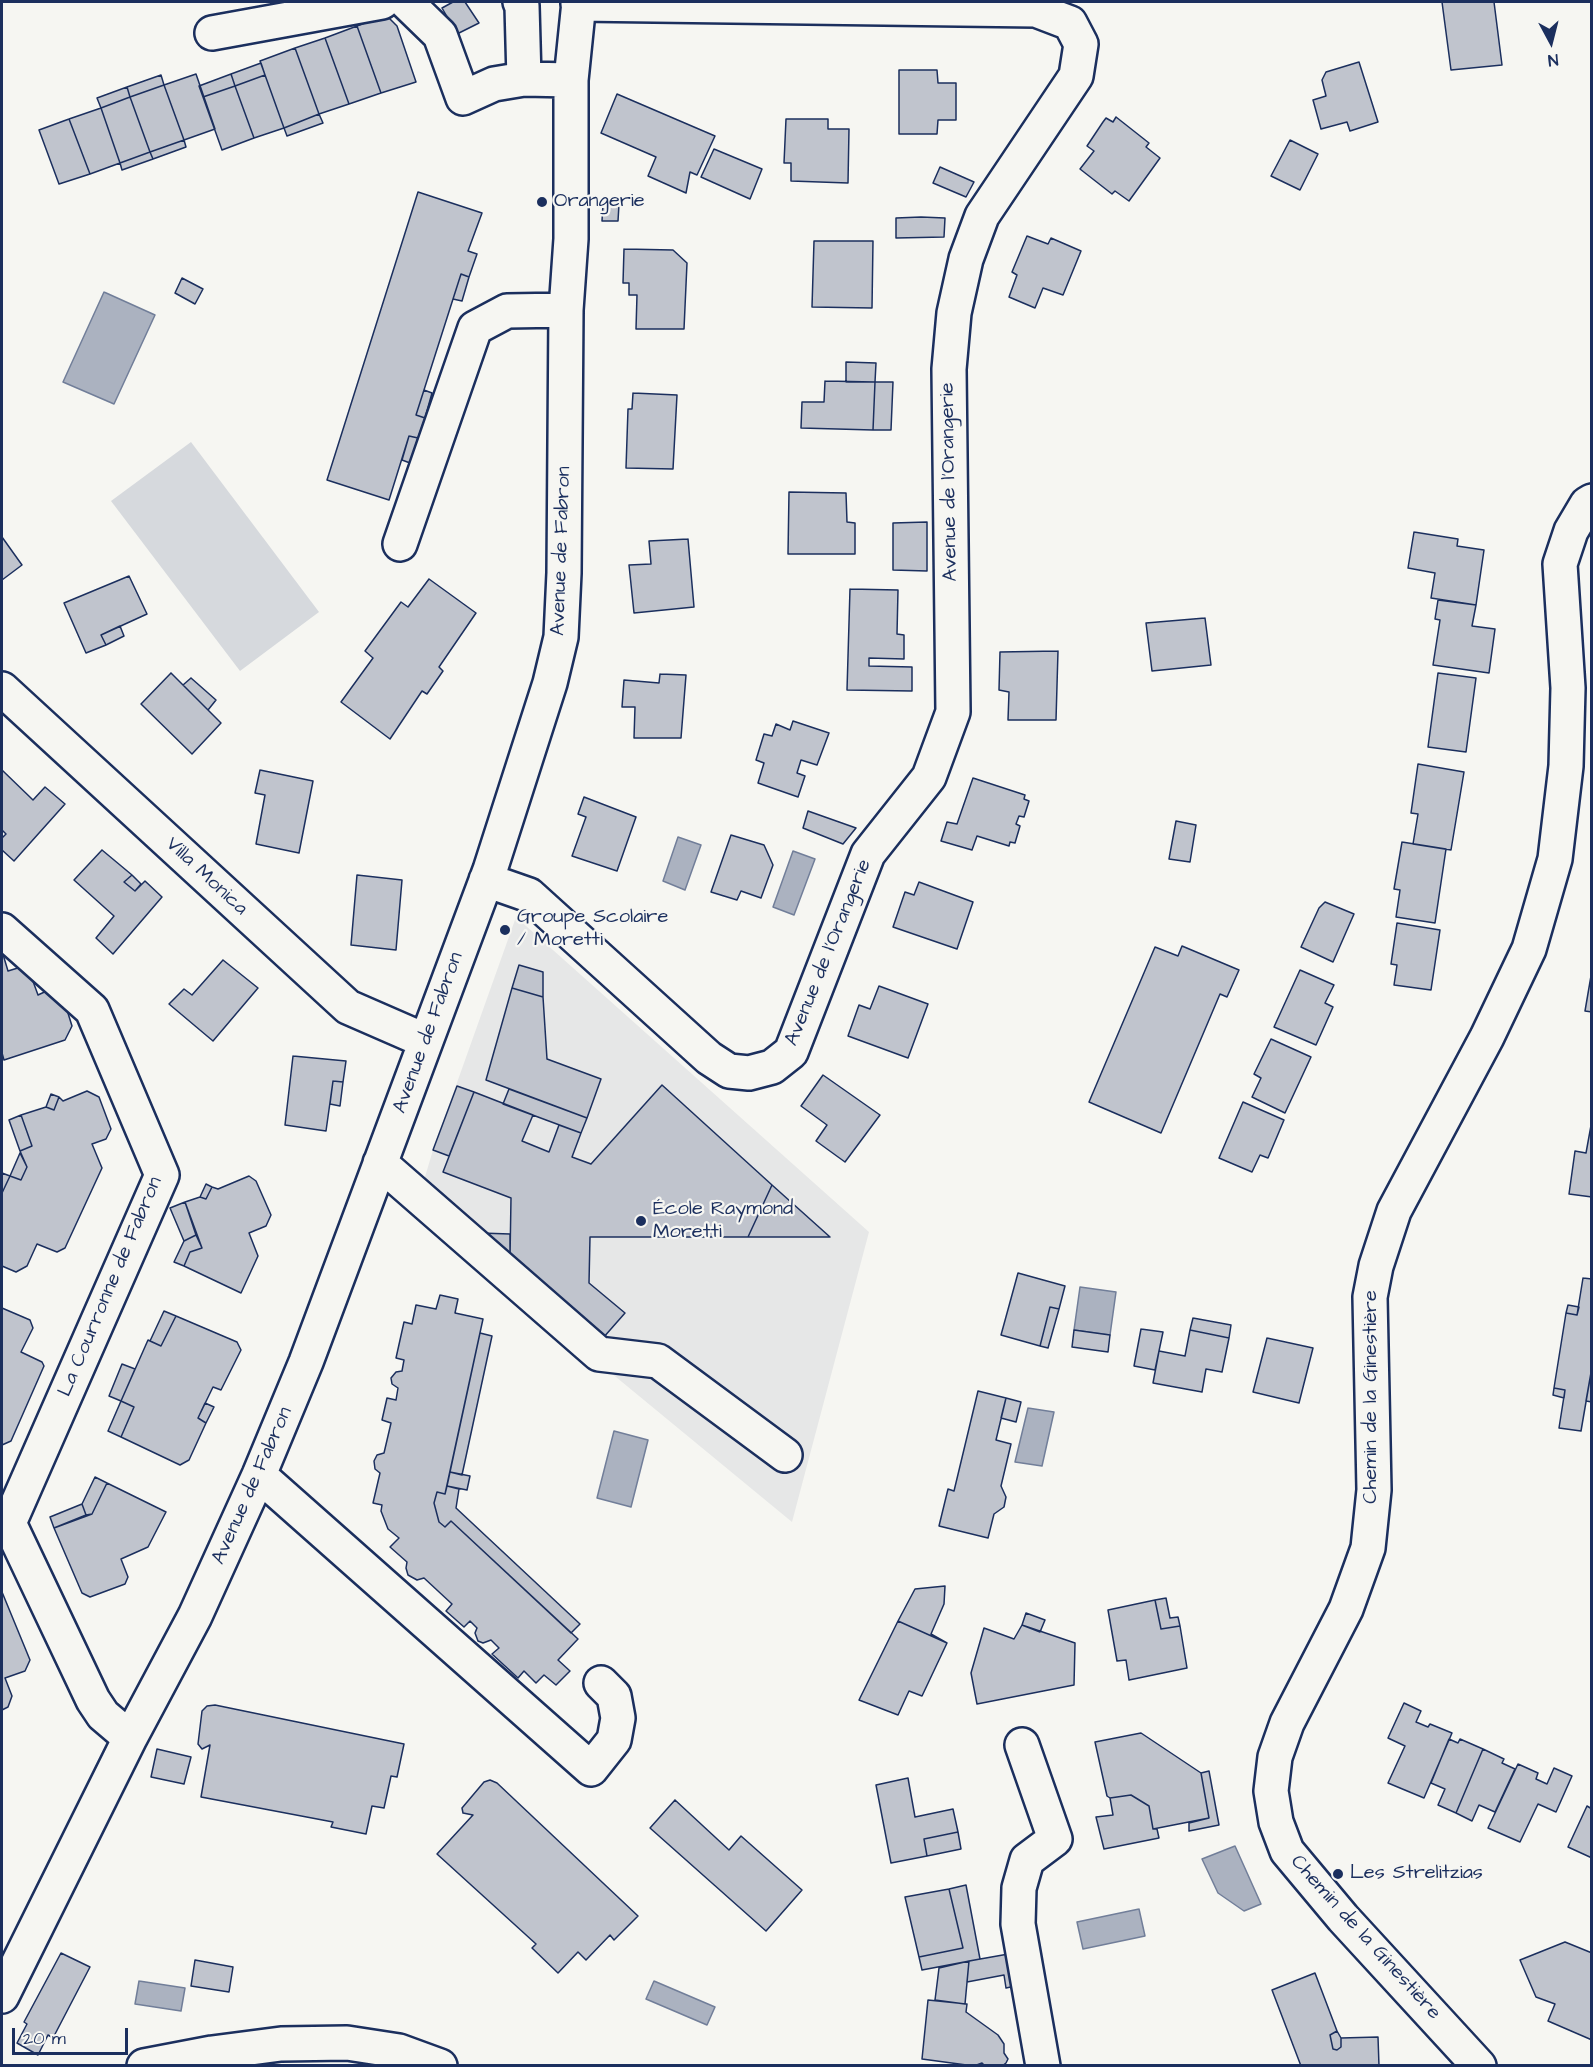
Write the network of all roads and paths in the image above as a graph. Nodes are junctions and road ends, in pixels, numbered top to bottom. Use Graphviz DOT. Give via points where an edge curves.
graph roads {
  1 [pos="382,2"];
  2 [pos="406,2"];
  3 [pos="520,2"];
  4 [pos="578,3"];
  5 [pos="212,33"];
  6 [pos="524,79"];
  7 [pos="571,80"];
  8 [pos="567,310"];
  9 [pos="1592,501"];
  10 [pos="400,544"];
  11 [pos="2,689"];
  12 [pos="486,880"];
  13 [pos="2,930"];
  14 [pos="426,1041"];
  15 [pos="380,1163"];
  16 [pos="785,1455"];
  17 [pos="259,1475"];
  18 [pos="601,1683"];
  19 [pos="130,1738"];
  20 [pos="1022,1745"];
  21 [pos="2,1995"];
  22 [pos="144,2066"];
  23 [pos="440,2066"];
  24 [pos="1043,2066"];
  25 [pos="1479,2066"];
  1 -- 5 [label="street"];
  2 -- 6 [label="street" via="440,35 463,98 494,84"];
  3 -- 6 [label="street"];
  4 -- 7 [label="street, Avenue de Fabron"];
  4 -- 12 [label="street, Avenue de l'Orangerie" via="1036,10 1070,23 1081,44 1076,76 982,216 966,259 954,313 949,369 953,712 929,777 868,854 791,1052 772,1067 749,1073 729,1071 709,1058 529,895"];
  6 -- 7 [label="street"];
  7 -- 8 [label="street, Avenue de Fabron"];
  8 -- 10 [label="street" via="507,311 475,328"];
  8 -- 12 [label="street, Avenue de Fabron" via="561,637 550,683"];
  9 -- 25 [label="street, Chemin de la Ginestière" via="1571,531 1560,564 1568,688 1566,766 1555,859 1528,949 1487,1037 1394,1211 1376,1266 1370,1297 1374,1490 1368,1548 1346,1609 1287,1723 1275,1757 1271,1791 1276,1822 1287,1851"];
  11 -- 14 [label="street, Villa Monica" via="348,1007"];
  12 -- 14 [label="street, Avenue de Fabron"];
  13 -- 19 [label="street, La Courronne de Fabron" via="92,1010 162,1175 9,1523 103,1714"];
  14 -- 15 [label="street, Avenue de Fabron"];
  15 -- 16 [label="street" via="599,1354 657,1361"];
  15 -- 17 [label="street, Avenue de Fabron"];
  17 -- 18 [label="street" via="591,1769 614,1740 618,1718 614,1696"];
  17 -- 19 [label="street, Avenue de Fabron" via="195,1616"];
  19 -- 21 [label="street, Avenue de Fabron"];
  20 -- 24 [label="street" via="1054,1839 1028,1860 1019,1888 1018,1924"];
  22 -- 23 [label="street" via="281,2044 347,2043 399,2051"];
}
